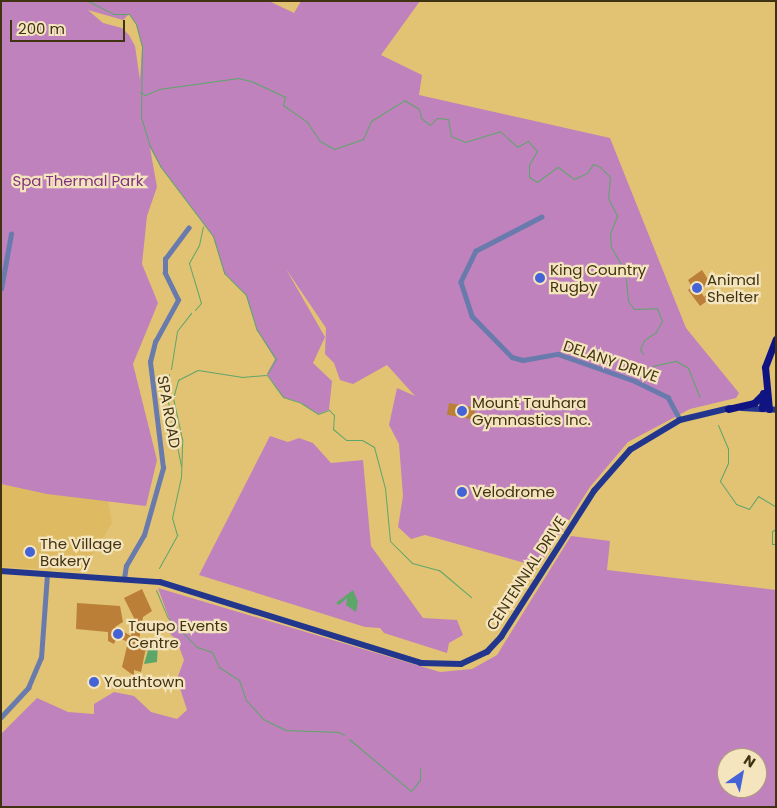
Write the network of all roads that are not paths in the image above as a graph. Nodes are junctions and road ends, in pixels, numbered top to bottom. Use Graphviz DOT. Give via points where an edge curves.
graph roads {
  1 [pos="542,217"];
  2 [pos="188,228"];
  3 [pos="11,234"];
  4 [pos="1,289"];
  5 [pos="776,339"];
  6 [pos="765,386"];
  7 [pos="763,394"];
  8 [pos="728,408"];
  9 [pos="769,409"];
  10 [pos="680,420"];
  11 [pos="1,571"];
  12 [pos="47,574"];
  13 [pos="124,578"];
  14 [pos="1,717"];
  1 -- 10 [label="street, DELANY DRIVE" via="476,251 461,282 465,305 472,316 512,357 526,360 558,354 635,381 668,397"];
  2 -- 13 [label="street, SPA ROAD" via="165,259 165,273 178,300 155,342 150,362 163,468 144,535 126,566"];
  3 -- 4 [label="street"];
  5 -- 6 [label="highway" via="766,361"];
  6 -- 7 [label="highway"];
  6 -- 9 [label="highway"];
  7 -- 8 [label="highway" via="754,403"];
  7 -- 9 [label="highway"];
  8 -- 9 [label="main road, CENTENNIAL DRIVE"];
  8 -- 10 [label="main road, CENTENNIAL DRIVE"];
  10 -- 13 [label="main road, CENTENNIAL DRIVE" via="640,441 616,464 501,637 487,652 461,664 421,663 181,588"];
  11 -- 12 [label="main road"];
  12 -- 13 [label="main road"];
  12 -- 14 [label="street" via="41,658 28,688"];
}
